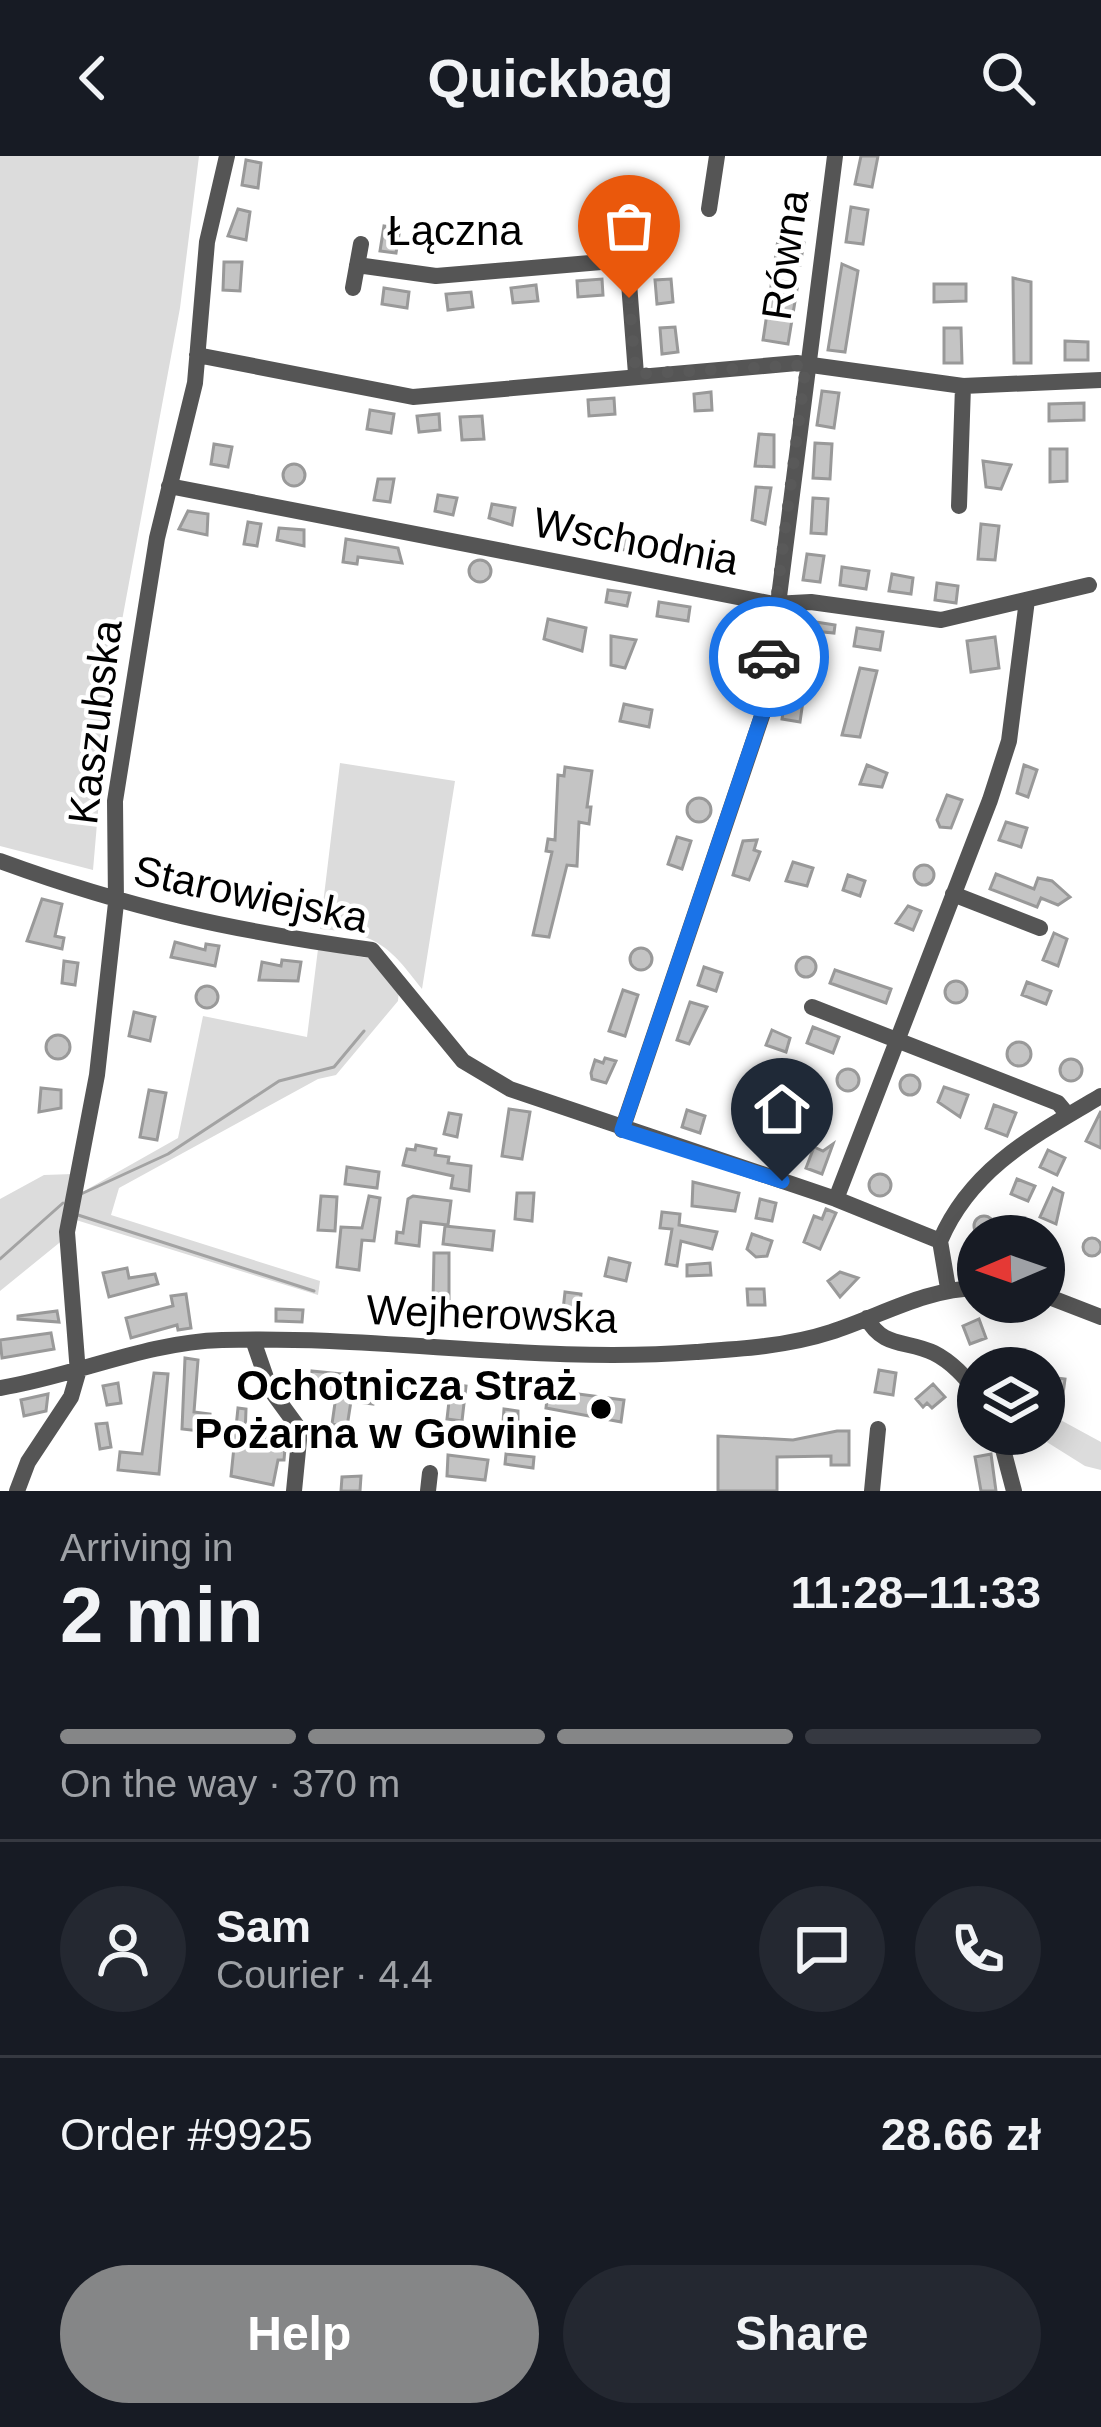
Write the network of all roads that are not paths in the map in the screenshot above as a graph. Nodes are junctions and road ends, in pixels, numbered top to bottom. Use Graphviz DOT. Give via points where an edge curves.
graph roads {
  1 [pos="227,156"];
  2 [pos="717,156"];
  3 [pos="835,156"];
  4 [pos="623,205"];
  5 [pos="709,209"];
  6 [pos="361,244"];
  7 [pos="625,260"];
  8 [pos="357,265"];
  9 [pos="353,288"];
  10 [pos="197,355"];
  11 [pos="806,365"];
  12 [pos="636,374"];
  13 [pos="1101,380"];
  14 [pos="962,386"];
  15 [pos="169,486"];
  16 [pos="959,506"];
  17 [pos="1089,585"];
  18 [pos="1027,600"];
  19 [pos="774,604"];
  20 [pos="0,861"];
  21 [pos="953,894"];
  22 [pos="116,903"];
  23 [pos="1040,928"];
  24 [pos="812,1007"];
  25 [pos="896,1042"];
  26 [pos="1101,1096"];
  27 [pos="1068,1115"];
  28 [pos="622,1130"];
  29 [pos="836,1199"];
  30 [pos="940,1241"];
  31 [pos="949,1288"];
  32 [pos="957,1288"];
  33 [pos="1065,1303"];
  34 [pos="1101,1317"];
  35 [pos="867,1318"];
  36 [pos="253,1340"];
  37 [pos="957,1368"];
  38 [pos="78,1373"];
  39 [pos="0,1388"];
  40 [pos="878,1429"];
  41 [pos="1005,1455"];
  42 [pos="17,1491"];
  43 [pos="294,1491"];
  44 [pos="872,1491"];
  45 [pos="1014,1491"];
  1 -- 10 [label="street, Kaszubska" via="207,242"];
  2 -- 5 [label="street"];
  3 -- 11 [label="street, Równa"];
  4 -- 7 [label="street"];
  6 -- 8 [label="street"];
  7 -- 8 [label="street, Łączna" via="436,276"];
  7 -- 12 [label="street"];
  8 -- 9 [label="street"];
  10 -- 12 [label="street" via="413,397"];
  10 -- 15 [label="street, Kaszubska"];
  11 -- 12 [label="street"];
  11 -- 14 [label="street"];
  11 -- 19 [label="street, Równa"];
  13 -- 14 [label="street"];
  14 -- 16 [label="street"];
  15 -- 19 [label="street, Wschodnia"];
  15 -- 22 [label="street, Kaszubska" via="115,800"];
  17 -- 18 [label="street, Wschodnia"];
  18 -- 19 [label="street, Wschodnia" via="941,620"];
  18 -- 21 [label="street" via="1009,741"];
  19 -- 28 [label="street, Równa" via="765,706"];
  20 -- 22 [label="street, Starowiejska"];
  21 -- 23 [label="street"];
  21 -- 25 [label="street"];
  22 -- 28 [label="street, Starowiejska" via="234,931 372,950 464,1061 510,1089"];
  22 -- 38 [label="street, Kaszubska" via="97,1075 67,1232"];
  24 -- 25 [label="street"];
  25 -- 27 [label="street" via="1037,1094"];
  25 -- 29 [label="street"];
  26 -- 27 [label="street"];
  27 -- 30 [label="street" via="962,1194"];
  28 -- 29 [label="street, Starowiejska"];
  29 -- 30 [label="street, Starowiejska"];
  30 -- 31 [label="street"];
  31 -- 32 [label="street, Wejherowska"];
  31 -- 35 [label="street, Wejherowska"];
  33 -- 34 [label="street"];
  35 -- 36 [label="street, Wejherowska" via="800,1341 611,1357"];
  35 -- 37 [label="street" via="887,1341 931,1351"];
  36 -- 38 [label="street, Wejherowska" via="186,1342"];
  36 -- 43 [label="street" via="270,1389 300,1430"];
  38 -- 39 [label="street, Wejherowska"];
  38 -- 42 [label="street"];
  40 -- 44 [label="street"];
  41 -- 45 [label="street"];
}
